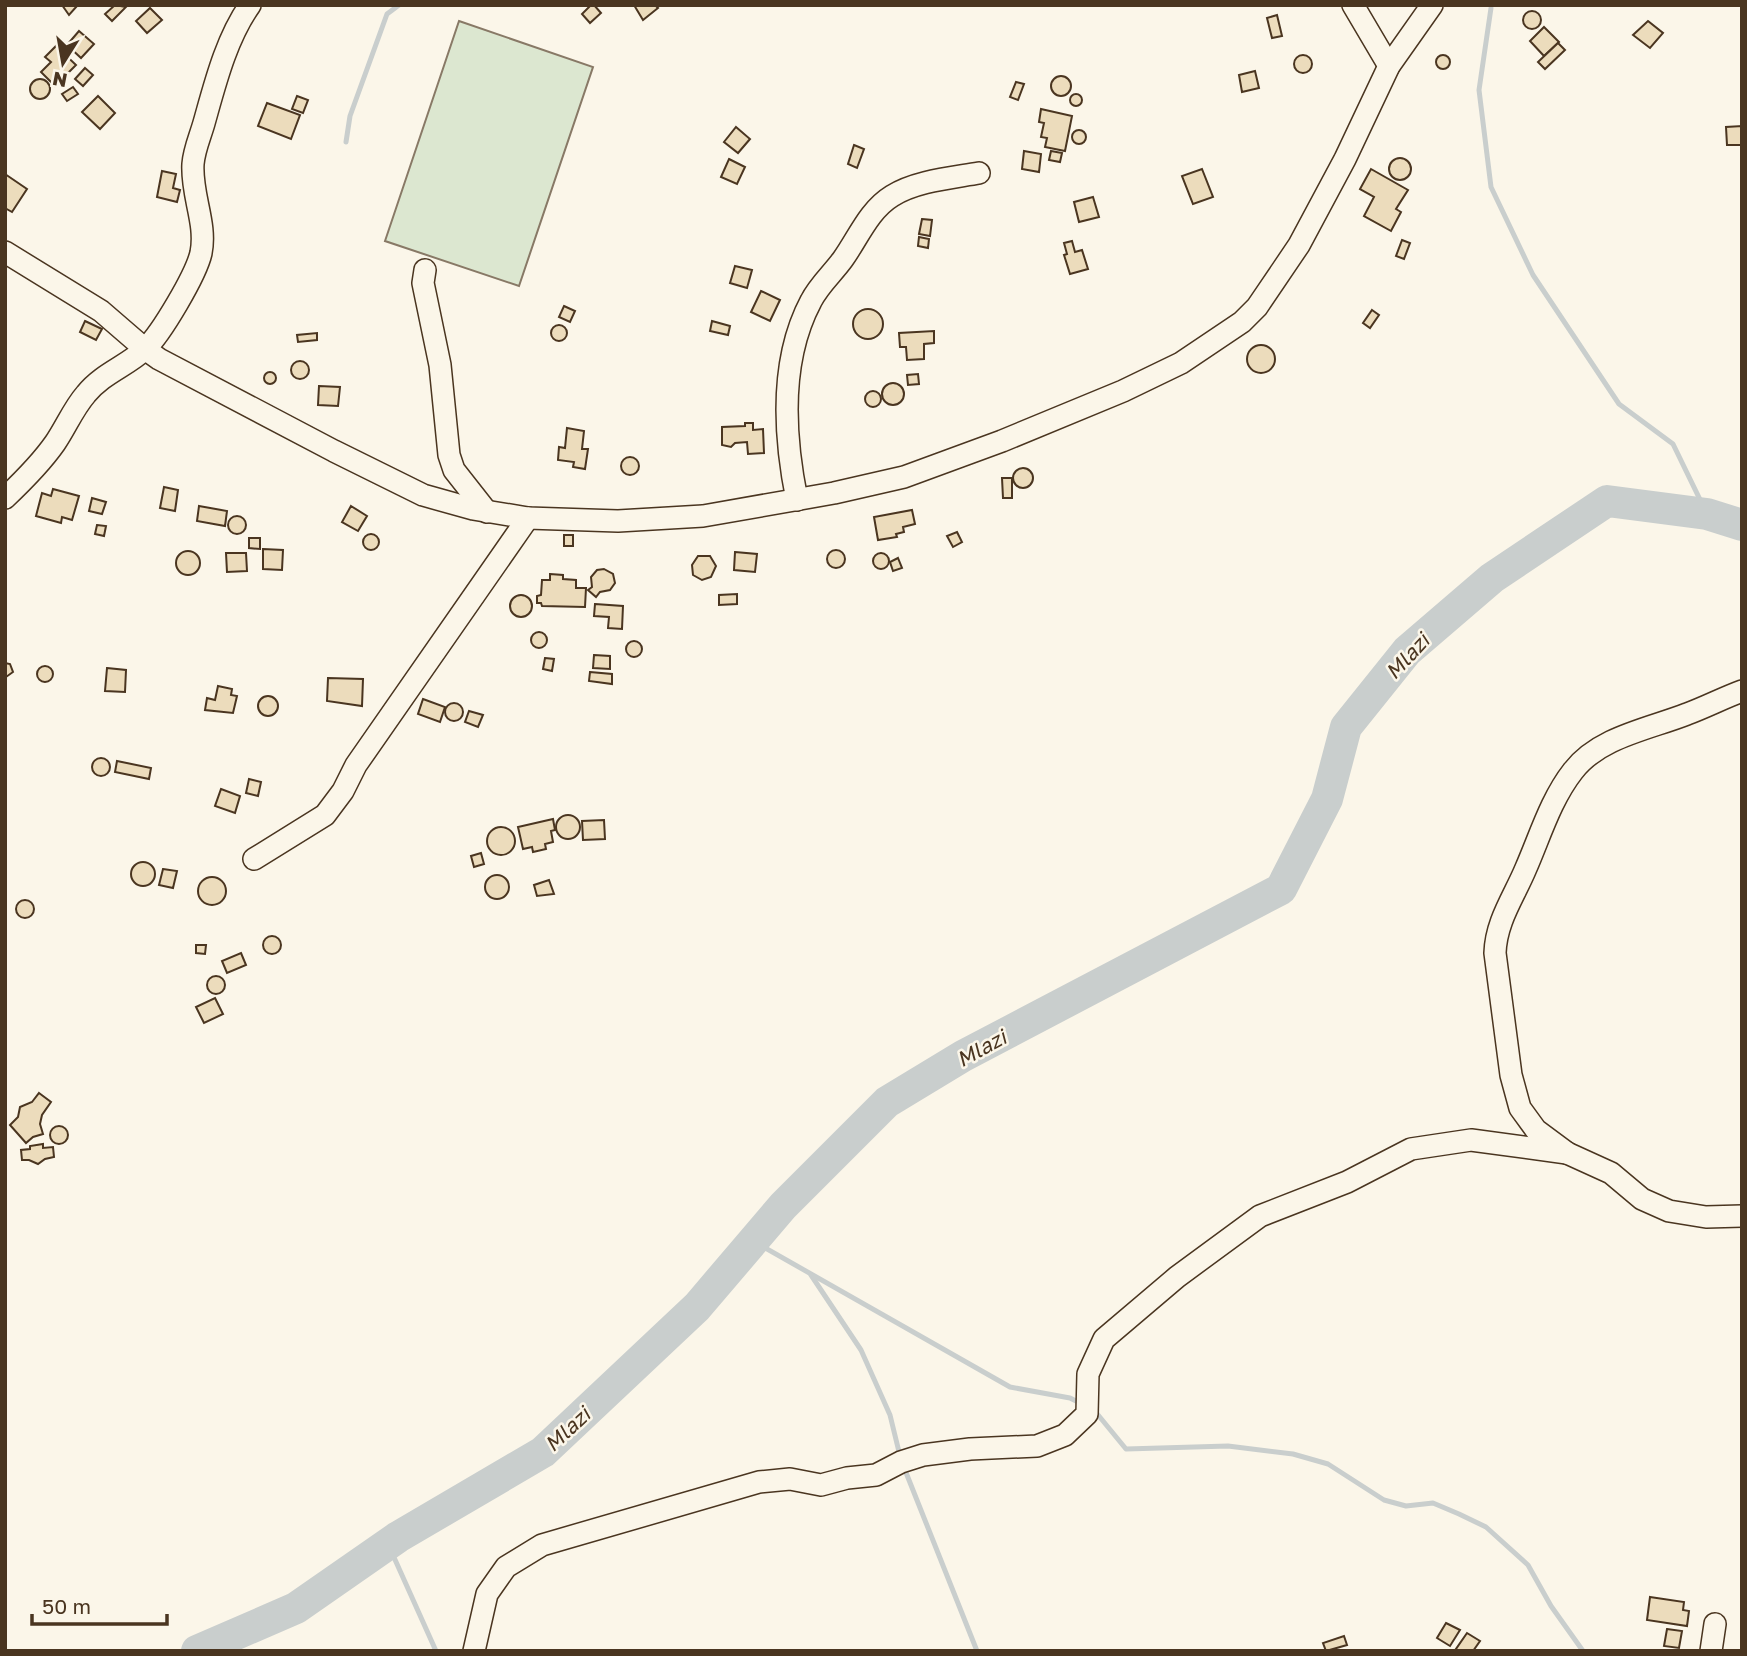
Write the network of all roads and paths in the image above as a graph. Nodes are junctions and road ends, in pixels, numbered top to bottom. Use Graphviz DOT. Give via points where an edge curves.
graph roads {
  1 [pos="250,5"];
  2 [pos="1353,5"];
  3 [pos="1432,5"];
  4 [pos="1389,66"];
  5 [pos="979,173"];
  6 [pos="5,251"];
  7 [pos="425,270"];
  8 [pos="145,349"];
  9 [pos="5,498"];
  10 [pos="797,500"];
  11 [pos="487,512"];
  12 [pos="528,518"];
  13 [pos="1742,691"];
  14 [pos="254,859"];
  15 [pos="1567,1153"];
  16 [pos="1742,1216"];
  17 [pos="1715,1624"];
  18 [pos="474,1651"];
  19 [pos="1711,1651"];
  1 -- 8 [label="street" via="235,31 195,152 194,179 203,226 197,265"];
  2 -- 4 [label="street"];
  3 -- 4 [label="street"];
  4 -- 10 [label="street" via="1300,245 1257,307 1222,337 1123,391 941,465 873,486"];
  5 -- 10 [label="street" via="909,188 885,201 811,301 796,342 787,396"];
  6 -- 8 [label="street" via="101,311"];
  7 -- 11 [label="street" via="423,283 440,365 449,455 454,470"];
  8 -- 9 [label="street" via="93,385 54,444"];
  8 -- 11 [label="street" via="423,495"];
  10 -- 12 [label="street" via="703,516 618,521"];
  11 -- 12 [label="street"];
  12 -- 14 [label="street" via="325,815"];
  13 -- 15 [label="street" via="1636,732 1580,763 1556,799 1500,923 1495,940 1496,978 1520,1108 1530,1123"];
  15 -- 16 [label="street" via="1611,1173 1642,1199 1670,1210 1706,1217"];
  15 -- 18 [label="street" via="1471,1140 1411,1149 1347,1182 1260,1216 1104,1339 1088,1374 1087,1414 1065,1435 1037,1446 923,1455 876,1475 821,1485 790,1479 759,1482 542,1545 506,1567 487,1594"];
  17 -- 19 [label="street"];
}
